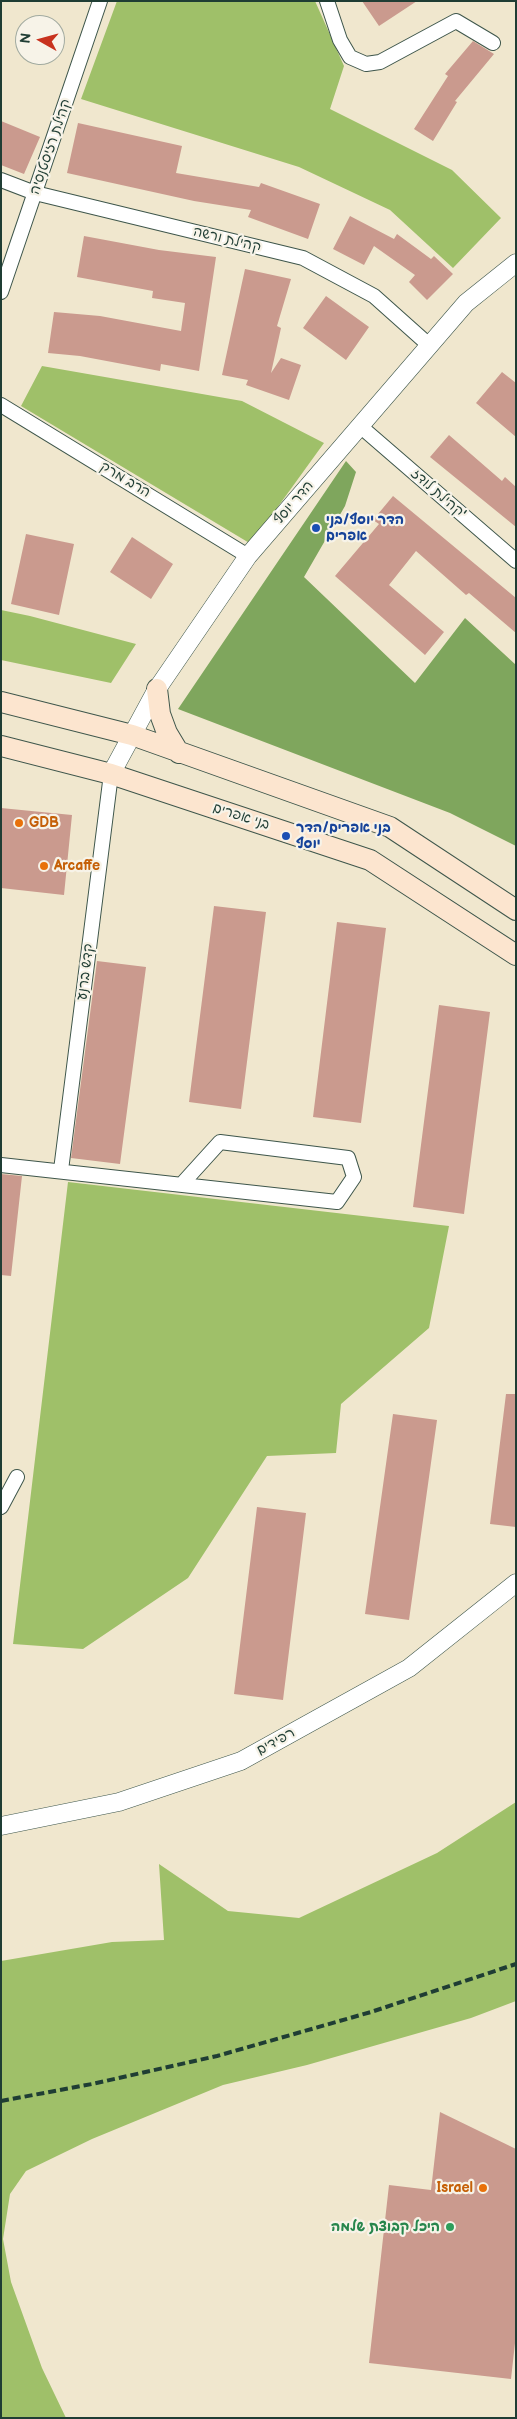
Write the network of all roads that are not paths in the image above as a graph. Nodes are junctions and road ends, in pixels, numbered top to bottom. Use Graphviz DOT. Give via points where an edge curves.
graph roads {
  1 [pos="100,1"];
  2 [pos="327,1"];
  3 [pos="494,43"];
  4 [pos="1,180"];
  5 [pos="35,193"];
  6 [pos="516,263"];
  7 [pos="1,292"];
  8 [pos="430,346"];
  9 [pos="1,405"];
  10 [pos="360,426"];
  11 [pos="248,556"];
  12 [pos="516,561"];
  13 [pos="157,689"];
  14 [pos="1,702"];
  15 [pos="132,735"];
  16 [pos="1,746"];
  17 [pos="179,753"];
  18 [pos="111,774"];
  19 [pos="516,910"];
  20 [pos="516,955"];
  21 [pos="1,1165"];
  22 [pos="62,1170"];
  23 [pos="181,1185"];
  24 [pos="17,1477"];
  25 [pos="1,1507"];
  26 [pos="516,1582"];
  27 [pos="1,1826"];
  1 -- 5 [label="street, קהילת רזיסטנסיה"];
  2 -- 3 [label="street" via="340,40 350,57 366,64 380,62 456,21"];
  4 -- 5 [label="street, קהילת ורשה"];
  5 -- 7 [label="street, קהילת רזיסטנסיה"];
  5 -- 8 [label="street, קהילת ורשה" via="302,258 374,296"];
  6 -- 8 [label="street, הדר יוסף" via="466,303"];
  8 -- 10 [label="street, הדר יוסף"];
  9 -- 11 [label="street, הרב מרק"];
  10 -- 11 [label="street, הדר יוסף"];
  10 -- 12 [label="street, קהילת לודז'"];
  11 -- 13 [label="street, הדר יוסף"];
  13 -- 15 [label="street, הדר יוסף"];
  13 -- 17 [label="main road" via="160,714"];
  14 -- 15 [label="main road"];
  15 -- 17 [label="main road"];
  15 -- 18 [label="street, הדר יוסף"];
  16 -- 18 [label="main road, בני אפרים"];
  17 -- 19 [label="main road" via="390,827"];
  18 -- 20 [label="main road, בני אפרים" via="370,860"];
  18 -- 22 [label="street, קדש ברנע"];
  21 -- 22 [label="street"];
  22 -- 23 [label="street"];
  23 -- 23 [label="street" via="337,1202 354,1176 348,1158 220,1142"];
  24 -- 25 [label="street"];
  26 -- 27 [label="street, רפידים" via="409,1668 241,1761 118,1802"];
}
